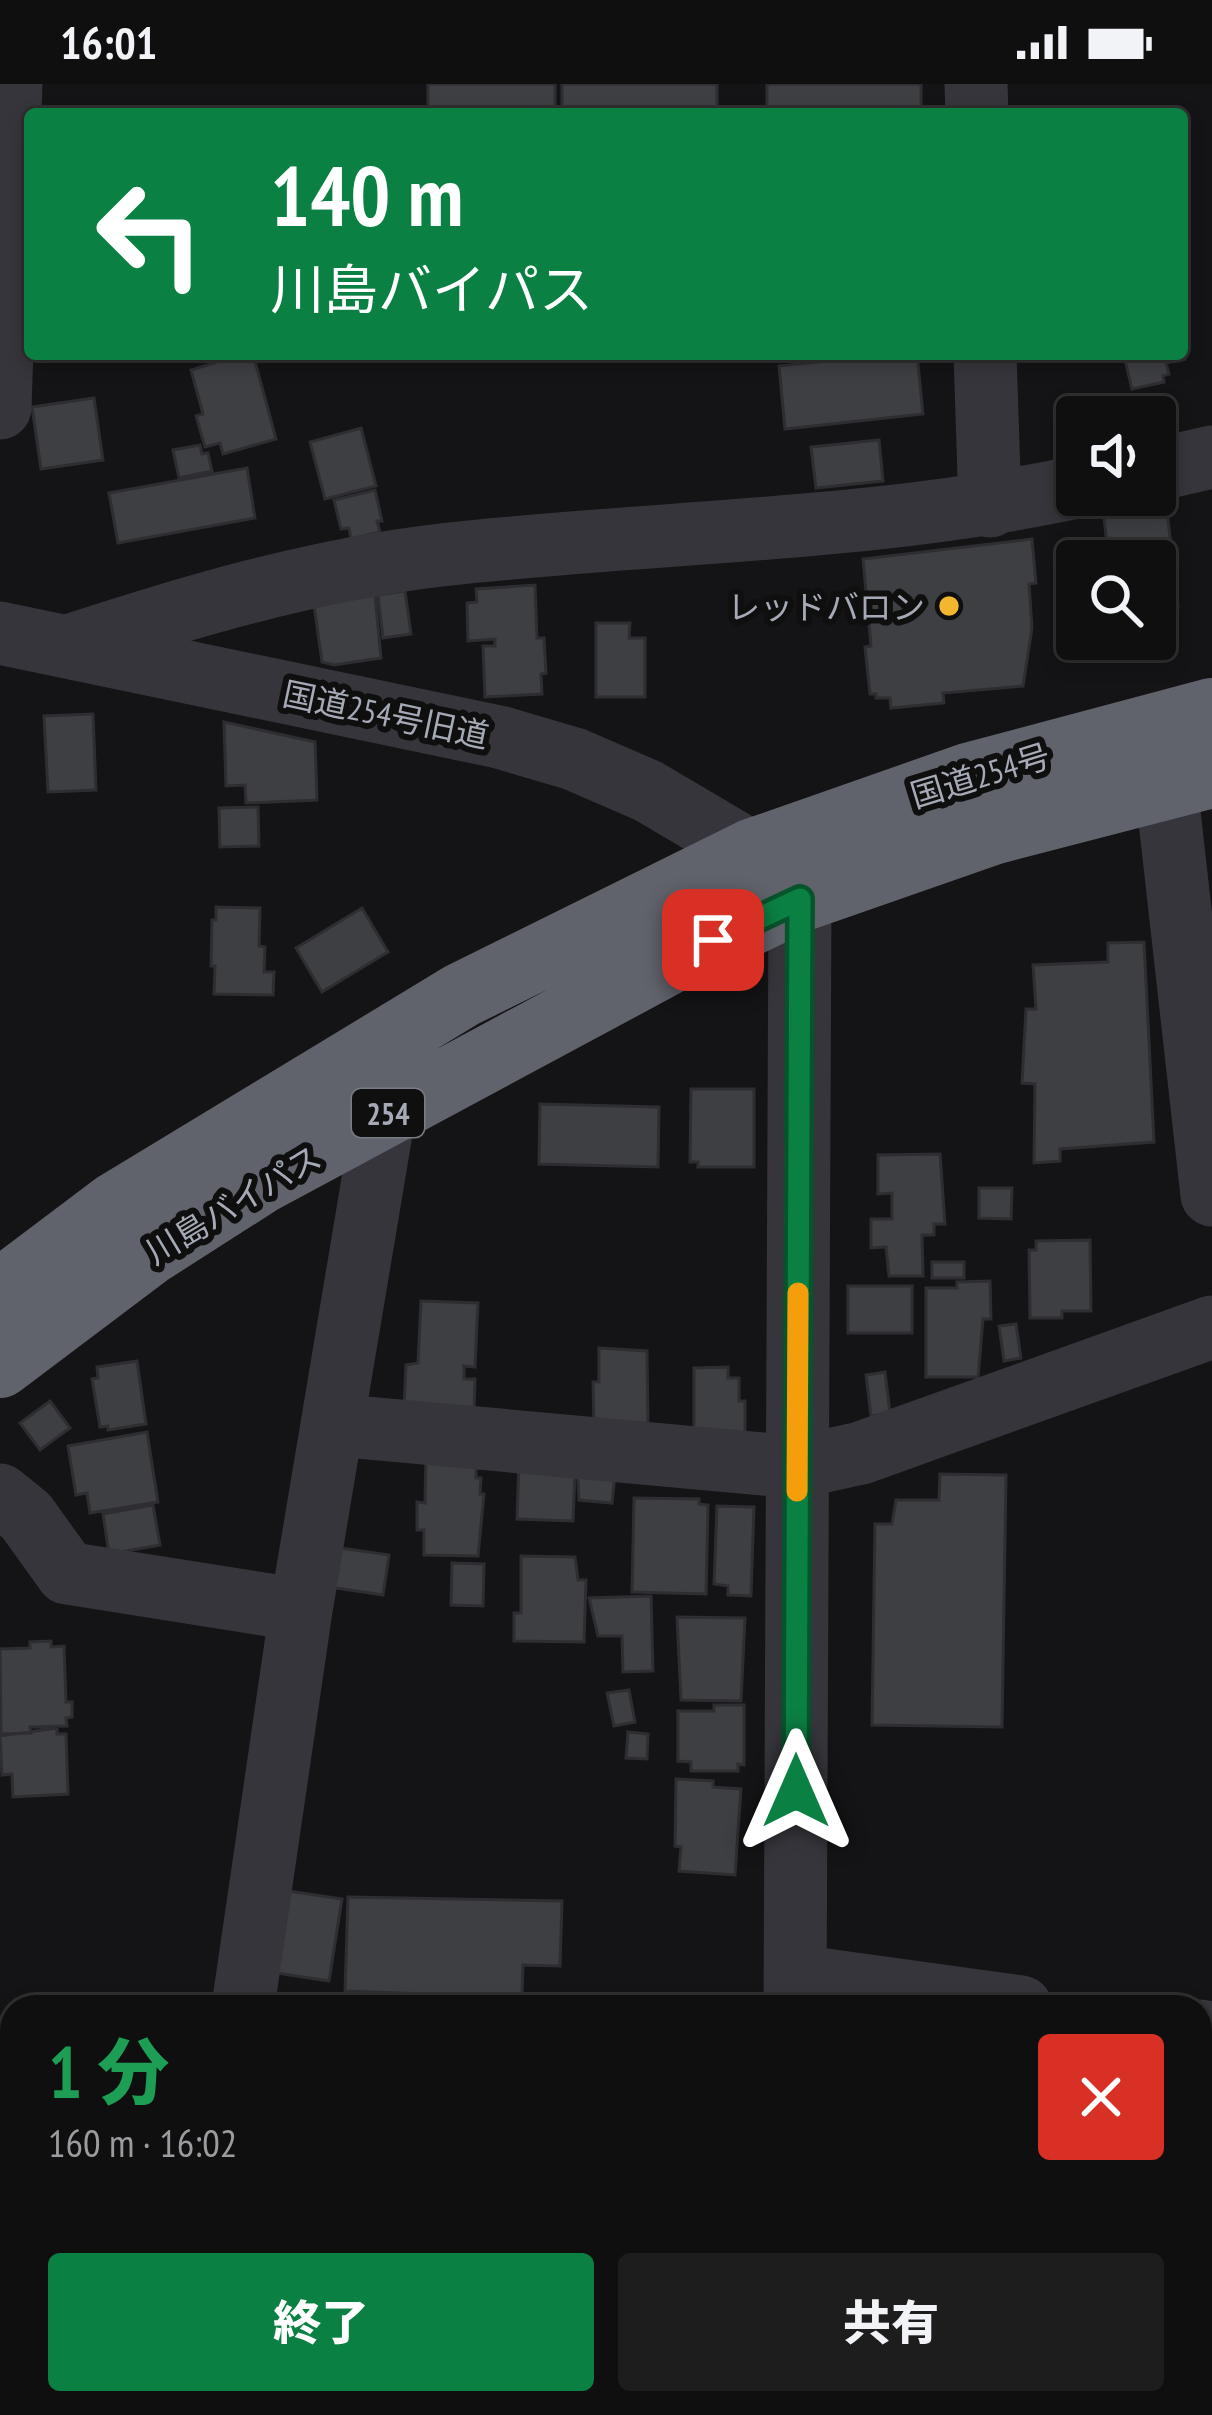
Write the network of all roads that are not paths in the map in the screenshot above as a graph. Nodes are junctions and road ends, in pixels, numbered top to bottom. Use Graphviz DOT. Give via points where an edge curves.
graph roads {
  1 [pos="11,84"];
  2 [pos="985,360"];
  3 [pos="0,408"];
  4 [pos="1212,457"];
  5 [pos="1176,465"];
  6 [pos="1056,492"];
  7 [pos="990,506"];
  8 [pos="0,633"];
  9 [pos="68,646"];
  10 [pos="1212,711"];
  11 [pos="1189,780"];
  12 [pos="751,852"];
  13 [pos="800,899"];
  14 [pos="384,1115"];
  15 [pos="1212,1195"];
  16 [pos="0,1292"];
  17 [pos="1212,1327"];
  18 [pos="0,1365"];
  19 [pos="334,1425"];
  20 [pos="797,1467"];
  21 [pos="0,1495"];
  22 [pos="302,1610"];
  23 [pos="796,1992"];
  24 [pos="245,1995"];
  25 [pos="841,1995"];
  1 -- 3 [label="street"];
  2 -- 7 [label="street"];
  4 -- 5 [label="street"];
  6 -- 7 [label="street"];
  7 -- 9 [label="street" via="440,555 308,576"];
  8 -- 9 [label="street, 国道254号旧道"];
  9 -- 12 [label="street, 国道254号旧道" via="556,753 648,790"];
  10 -- 12 [label="highway, 国道254号 / 254" via="968,776"];
  11 -- 13 [label="highway, 国道254号 / 254" via="992,832"];
  11 -- 15 [label="street"];
  12 -- 13 [label="street, 国道254号旧道"];
  12 -- 16 [label="highway, 川島バイパス / 254" via="462,995 114,1206"];
  13 -- 14 [label="highway, 川島バイパス / 254"];
  13 -- 20 [label="street"];
  14 -- 18 [label="highway, 川島バイパス / 254" via="150,1252"];
  14 -- 19 [label="street"];
  17 -- 20 [label="street" via="862,1453"];
  19 -- 20 [label="street"];
  19 -- 22 [label="street"];
  20 -- 23 [label="street"];
  21 -- 22 [label="street" via="26,1516 67,1573"];
  22 -- 24 [label="street"];
  23 -- 25 [label="street"];
}
